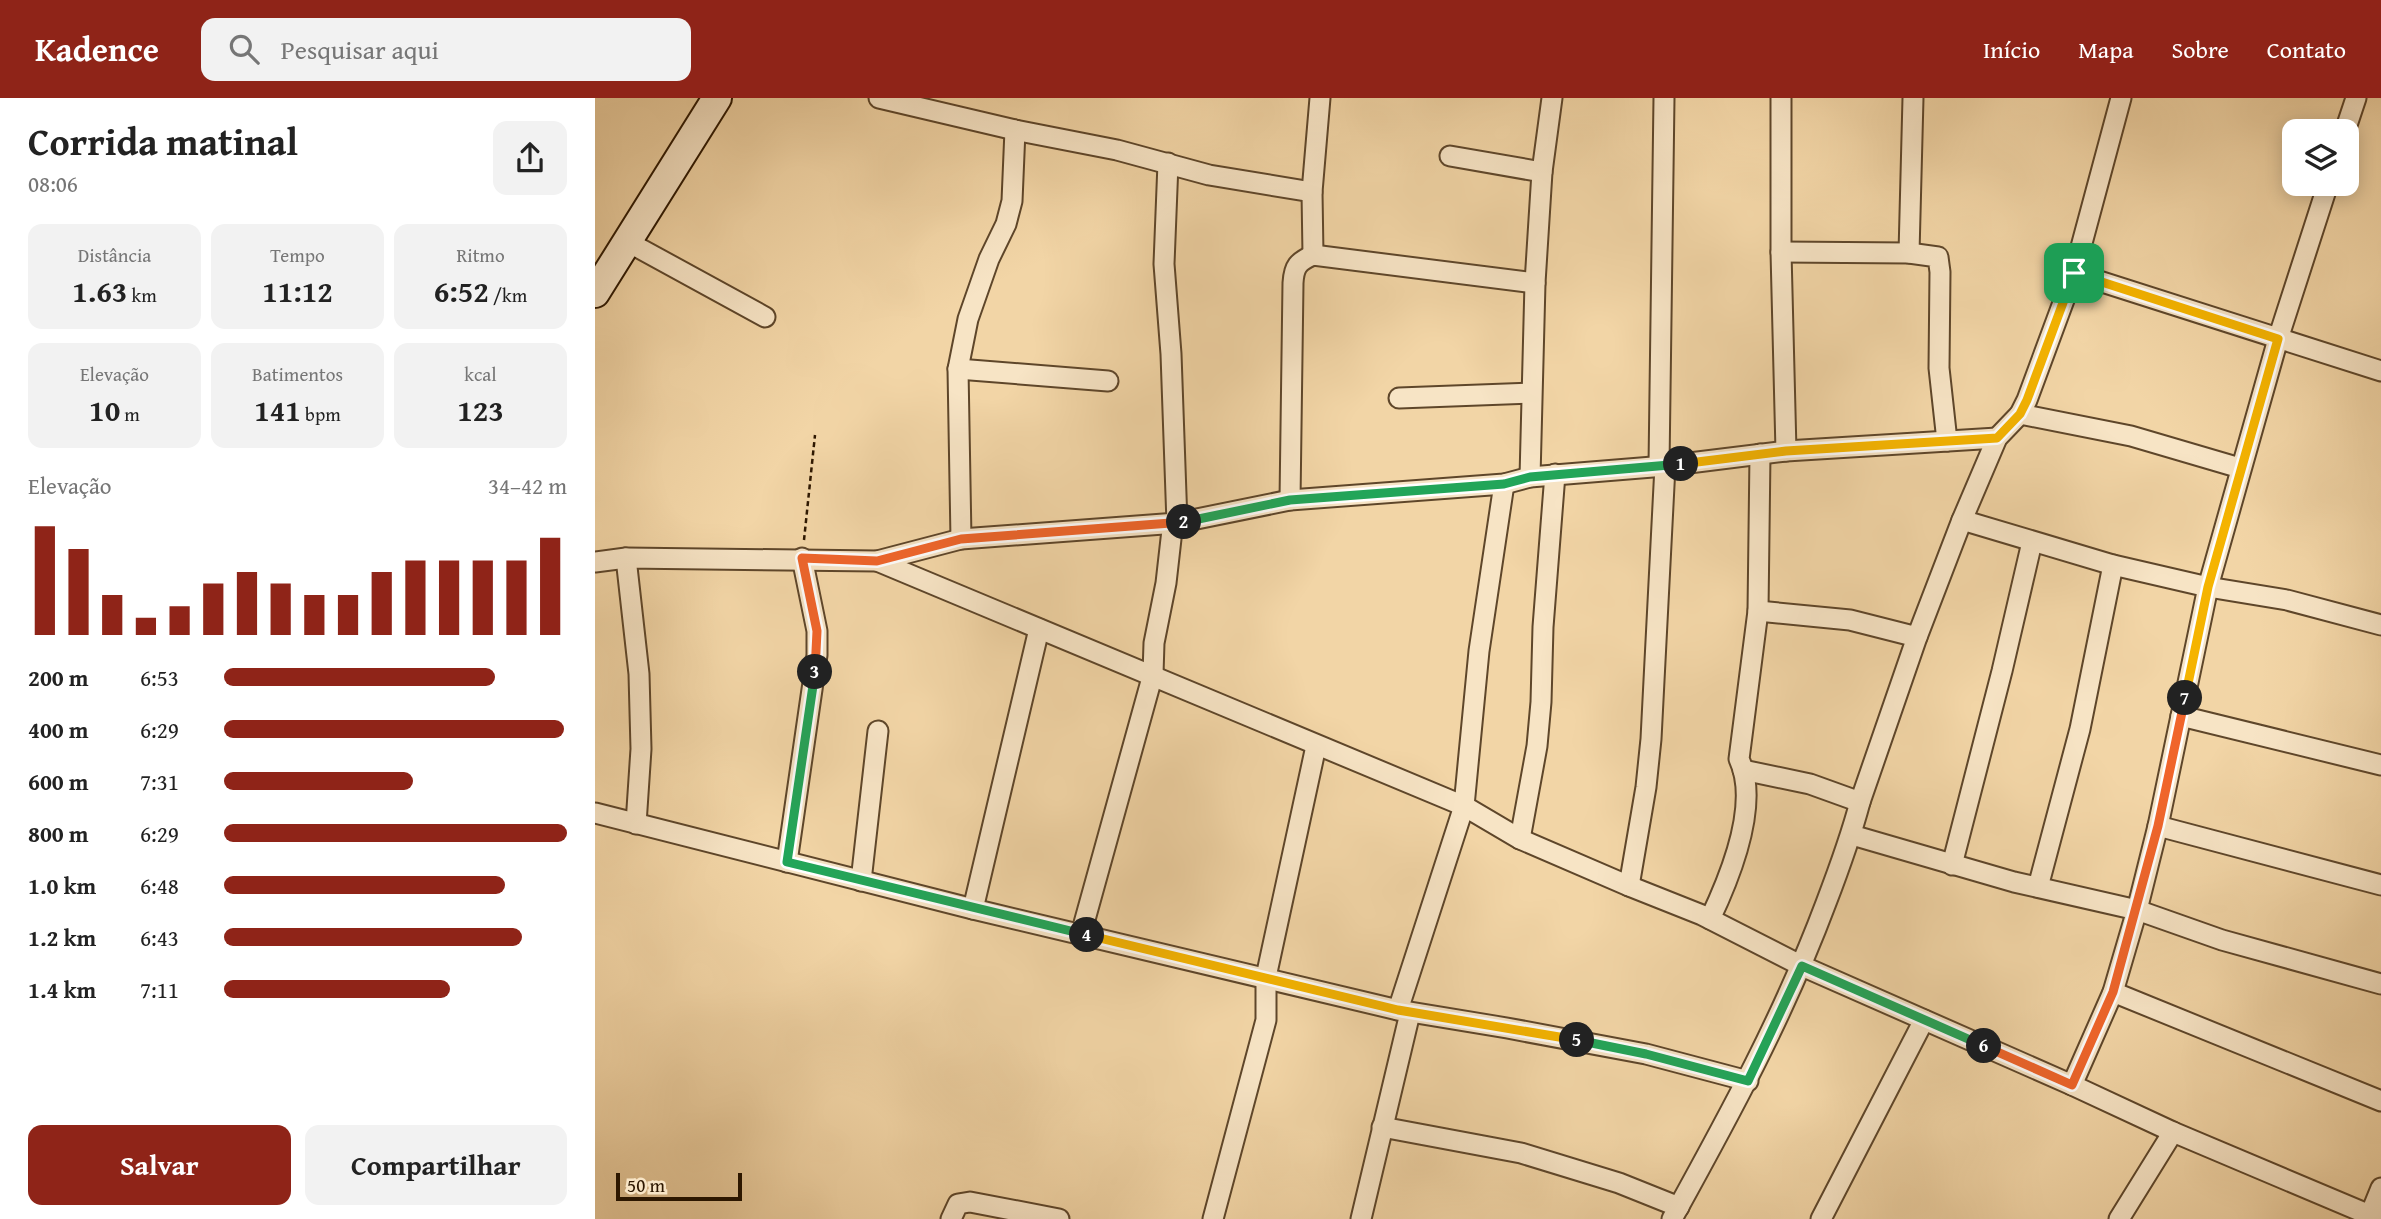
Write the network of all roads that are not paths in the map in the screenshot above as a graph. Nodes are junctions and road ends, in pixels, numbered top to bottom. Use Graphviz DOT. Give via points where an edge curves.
graph roads {
  1 [pos="717,98"];
  2 [pos="879,98"];
  3 [pos="1320,98"];
  4 [pos="1552,98"];
  5 [pos="1664,98"];
  6 [pos="1781,98"];
  7 [pos="1913,98"];
  8 [pos="2121,98"];
  9 [pos="2356,98"];
  10 [pos="2349,119"];
  11 [pos="1016,130"];
  12 [pos="1450,156"];
  13 [pos="1168,163"];
  14 [pos="1542,172"];
  15 [pos="1312,192"];
  16 [pos="2324,196"];
  17 [pos="628,242"];
  18 [pos="1781,252"];
  19 [pos="1909,254"];
  20 [pos="1313,255"];
  21 [pos="2074,273"];
  22 [pos="598,283"];
  23 [pos="1535,283"];
  24 [pos="765,317"];
  25 [pos="2278,339"];
  26 [pos="958,369"];
  27 [pos="2381,371"];
  28 [pos="1108,381"];
  29 [pos="1531,393"];
  30 [pos="1399,398"];
  31 [pos="2020,414"];
  32 [pos="1997,438"];
  33 [pos="1947,441"];
  34 [pos="1786,451"];
  35 [pos="1760,454"];
  36 [pos="1662,466"];
  37 [pos="2240,468"];
  38 [pos="1555,474"];
  39 [pos="1530,477"];
  40 [pos="1504,484"];
  41 [pos="1290,500"];
  42 [pos="1962,520"];
  43 [pos="1177,523"];
  44 [pos="961,539"];
  45 [pos="2032,542"];
  46 [pos="626,558"];
  47 [pos="802,558"];
  48 [pos="877,561"];
  49 [pos="595,562"];
  50 [pos="2113,565"];
  51 [pos="2208,587"];
  52 [pos="1758,611"];
  53 [pos="2381,625"];
  54 [pos="1039,629"];
  55 [pos="1917,637"];
  56 [pos="1153,674"];
  57 [pos="2181,716"];
  58 [pos="878,731"];
  59 [pos="1316,746"];
  60 [pos="2381,765"];
  61 [pos="1744,770"];
  62 [pos="1860,802"];
  63 [pos="1464,806"];
  64 [pos="595,813"];
  65 [pos="636,824"];
  66 [pos="2158,826"];
  67 [pos="1851,835"];
  68 [pos="1520,839"];
  69 [pos="787,862"];
  70 [pos="1952,865"];
  71 [pos="861,881"];
  72 [pos="2381,885"];
  73 [pos="1629,886"];
  74 [pos="2038,887"];
  75 [pos="973,909"];
  76 [pos="2137,910"];
  77 [pos="1710,919"];
  78 [pos="1080,934"];
  79 [pos="1802,966"];
  80 [pos="1266,977"];
  81 [pos="2381,984"];
  82 [pos="2113,992"];
  83 [pos="1404,1012"];
  84 [pos="1924,1020"];
  85 [pos="1748,1081"];
  86 [pos="2072,1085"];
  87 [pos="2381,1101"];
  88 [pos="1382,1126"];
  89 [pos="2173,1132"];
  90 [pos="2381,1188"];
  91 [pos="1676,1213"];
  92 [pos="2374,1217"];
  93 [pos="951,1219"];
  94 [pos="1059,1219"];
  95 [pos="1213,1219"];
  96 [pos="1361,1219"];
  97 [pos="1821,1219"];
  98 [pos="2119,1219"];
  1 -- 17 [label="street"];
  2 -- 11 [label="street"];
  3 -- 15 [label="street"];
  4 -- 14 [label="street"];
  5 -- 36 [label="street"];
  6 -- 18 [label="street"];
  7 -- 19 [label="street"];
  8 -- 21 [label="street"];
  9 -- 10 [label="street"];
  11 -- 13 [label="street"];
  11 -- 26 [label="street" via="1012,201 968,320"];
  12 -- 14 [label="street"];
  13 -- 15 [label="street" via="1209,175"];
  13 -- 43 [label="street" via="1164,264"];
  14 -- 23 [label="street"];
  15 -- 20 [label="street"];
  16 -- 25 [label="street"];
  17 -- 22 [label="street"];
  17 -- 24 [label="street"];
  18 -- 19 [label="street"];
  18 -- 34 [label="street"];
  19 -- 33 [label="street" via="1935,256 1940,263 1939,368"];
  20 -- 23 [label="street"];
  20 -- 41 [label="street" via="1294,270"];
  21 -- 25 [label="street"];
  21 -- 31 [label="street"];
  23 -- 29 [label="street"];
  25 -- 27 [label="street"];
  25 -- 37 [label="street"];
  26 -- 28 [label="street"];
  26 -- 44 [label="street"];
  29 -- 30 [label="street"];
  29 -- 39 [label="street"];
  31 -- 32 [label="street"];
  31 -- 37 [label="street" via="2131,436"];
  32 -- 33 [label="street"];
  32 -- 42 [label="street"];
  33 -- 34 [label="street"];
  34 -- 35 [label="street"];
  35 -- 36 [label="street"];
  35 -- 52 [label="street"];
  36 -- 38 [label="street"];
  36 -- 73 [label="street" via="1651,739"];
  37 -- 51 [label="street"];
  38 -- 39 [label="street"];
  38 -- 68 [label="street" via="1537,746"];
  39 -- 40 [label="street"];
  40 -- 41 [label="street"];
  40 -- 63 [label="street" via="1479,651"];
  41 -- 43 [label="street"];
  42 -- 45 [label="street"];
  42 -- 55 [label="street"];
  43 -- 44 [label="street"];
  43 -- 56 [label="street" via="1172,530 1154,643"];
  44 -- 48 [label="street"];
  45 -- 50 [label="street"];
  45 -- 70 [label="street"];
  46 -- 47 [label="street"];
  46 -- 49 [label="street"];
  46 -- 65 [label="street" via="640,699"];
  47 -- 48 [label="street"];
  47 -- 69 [label="street" via="817,631 817,655"];
  48 -- 54 [label="street"];
  50 -- 51 [label="street"];
  50 -- 74 [label="street" via="2080,729"];
  51 -- 53 [label="street" via="2287,600"];
  51 -- 57 [label="street"];
  52 -- 55 [label="street" via="1850,620"];
  52 -- 61 [label="street" via="1738,759"];
  54 -- 56 [label="street"];
  54 -- 75 [label="street"];
  55 -- 62 [label="street"];
  56 -- 59 [label="street"];
  56 -- 78 [label="street"];
  57 -- 60 [label="street"];
  57 -- 66 [label="street"];
  58 -- 71 [label="street"];
  59 -- 63 [label="street"];
  59 -- 80 [label="street"];
  61 -- 62 [label="street" via="1810,784"];
  61 -- 77 [label="street" via="1747,802 1738,844"];
  62 -- 67 [label="street"];
  63 -- 68 [label="street"];
  63 -- 83 [label="street"];
  64 -- 65 [label="street"];
  65 -- 69 [label="street"];
  66 -- 72 [label="street"];
  66 -- 76 [label="street"];
  67 -- 70 [label="street"];
  67 -- 79 [label="street"];
  68 -- 73 [label="street"];
  69 -- 71 [label="street"];
  70 -- 74 [label="street"];
  71 -- 75 [label="street"];
  73 -- 77 [label="street"];
  74 -- 76 [label="street"];
  75 -- 78 [label="street"];
  76 -- 81 [label="street" via="2222,940"];
  76 -- 82 [label="street"];
  77 -- 79 [label="street"];
  78 -- 80 [label="street"];
  79 -- 84 [label="street"];
  79 -- 85 [label="street"];
  80 -- 83 [label="street"];
  80 -- 95 [label="street" via="1266,1020"];
  82 -- 86 [label="street"];
  82 -- 87 [label="street"];
  83 -- 85 [label="street" via="1622,1049"];
  83 -- 88 [label="street"];
  84 -- 86 [label="street"];
  84 -- 97 [label="street"];
  85 -- 91 [label="street"];
  86 -- 89 [label="street"];
  88 -- 91 [label="street" via="1521,1153 1619,1183"];
  88 -- 96 [label="street"];
  89 -- 92 [label="street"];
  89 -- 98 [label="street"];
  90 -- 92 [label="street"];
  93 -- 94 [label="street" via="958,1205 970,1202"];
}
